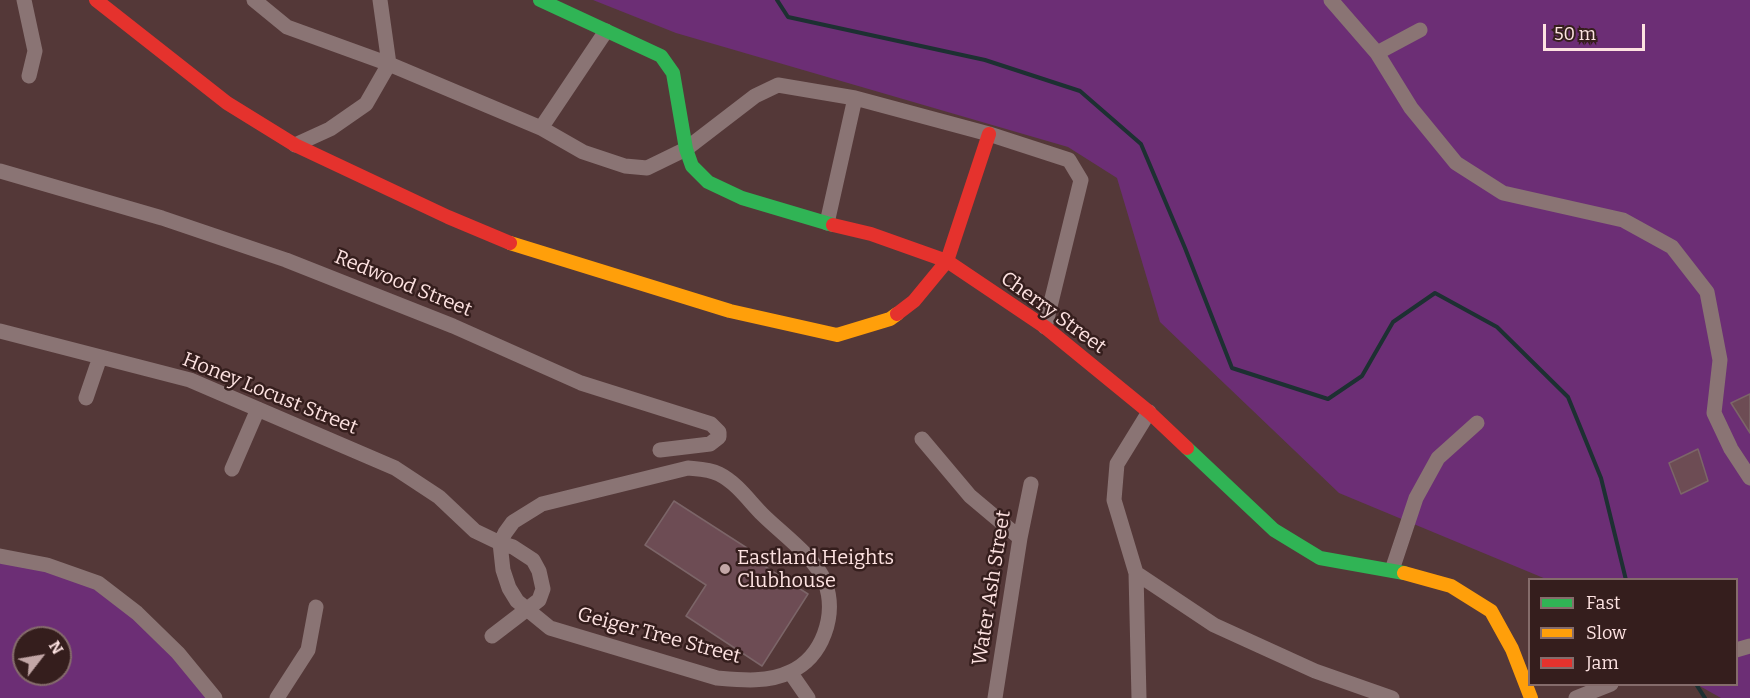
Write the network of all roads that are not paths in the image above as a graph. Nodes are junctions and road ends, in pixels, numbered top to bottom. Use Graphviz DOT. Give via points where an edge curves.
graph roads {
  1 [pos="24,0"];
  2 [pos="96,0"];
  3 [pos="254,0"];
  4 [pos="380,0"];
  5 [pos="540,0"];
  6 [pos="1331,0"];
  7 [pos="1420,30"];
  8 [pos="606,31"];
  9 [pos="1377,53"];
  10 [pos="389,64"];
  11 [pos="29,76"];
  12 [pos="855,98"];
  13 [pos="541,128"];
  14 [pos="988,134"];
  15 [pos="295,145"];
  16 [pos="686,149"];
  17 [pos="0,171"];
  18 [pos="827,224"];
  19 [pos="946,261"];
  20 [pos="1045,327"];
  21 [pos="0,331"];
  22 [pos="100,357"];
  23 [pos="86,398"];
  24 [pos="258,409"];
  25 [pos="1149,412"];
  26 [pos="1477,423"];
  27 [pos="922,439"];
  28 [pos="660,450"];
  29 [pos="232,469"];
  30 [pos="1750,478"];
  31 [pos="1031,484"];
  32 [pos="1020,538"];
  33 [pos="500,543"];
  34 [pos="0,556"];
  35 [pos="1392,570"];
  36 [pos="1136,573"];
  37 [pos="316,607"];
  38 [pos="528,609"];
  39 [pos="492,636"];
  40 [pos="790,672"];
  41 [pos="1606,686"];
  42 [pos="215,698"];
  43 [pos="277,698"];
  44 [pos="808,698"];
  45 [pos="995,698"];
  46 [pos="1139,698"];
  47 [pos="1392,698"];
  48 [pos="1531,698"];
  49 [pos="1576,698"];
  1 -- 11 [label="street" via="35,51"];
  2 -- 15 [label="street" via="227,103"];
  3 -- 10 [label="street" via="287,27"];
  4 -- 10 [label="street"];
  5 -- 8 [label="street, Cherry Street"];
  6 -- 9 [label="street"];
  7 -- 9 [label="street"];
  8 -- 13 [label="street"];
  8 -- 16 [label="street, Cherry Street" via="660,56 673,73"];
  9 -- 30 [label="street" via="1411,108 1456,163 1503,193 1623,220 1672,247 1707,292 1720,360 1714,413"];
  10 -- 13 [label="street"];
  10 -- 15 [label="street" via="366,104 330,129"];
  12 -- 14 [label="street"];
  12 -- 16 [label="street" via="778,85 755,96"];
  12 -- 18 [label="street"];
  13 -- 16 [label="street" via="583,152 625,165 646,168"];
  14 -- 19 [label="street"];
  14 -- 20 [label="street" via="1069,160 1081,180"];
  15 -- 19 [label="street" via="518,247 730,311 837,335 890,319 914,301"];
  16 -- 18 [label="street, Cherry Street" via="692,166 708,182 742,198"];
  17 -- 28 [label="street, Redwood Street" via="162,218 286,260 453,326 581,383 711,424 719,432 710,444"];
  18 -- 19 [label="street, Cherry Street" via="871,234"];
  19 -- 20 [label="street, Cherry Street"];
  20 -- 25 [label="street, Cherry Street"];
  21 -- 22 [label="street, Honey Locust Street"];
  22 -- 23 [label="street"];
  22 -- 24 [label="street, Honey Locust Street" via="190,380"];
  24 -- 29 [label="street"];
  24 -- 33 [label="street, Honey Locust Street" via="395,468 439,497 475,531"];
  25 -- 35 [label="street, Cherry Street" via="1274,530 1320,558"];
  25 -- 36 [label="street" via="1117,464 1114,500"];
  26 -- 35 [label="street" via="1438,458 1416,498"];
  27 -- 32 [label="street" via="970,496"];
  31 -- 32 [label="street, Water Ash Street"];
  32 -- 45 [label="street, Water Ash Street"];
  33 -- 38 [label="street, Geiger Tree Street" via="509,588"];
  33 -- 38 [label="street, Honey Locust Street" via="525,552 539,571 543,589 539,600"];
  33 -- 40 [label="street, Geiger Tree Street" via="513,522 542,504 687,468 719,474 735,484 825,581 829,620 822,642"];
  34 -- 42 [label="street" via="47,565 98,583 137,613 178,653"];
  35 -- 48 [label="street, Cherry Street" via="1450,586 1491,611 1512,649"];
  36 -- 46 [label="street"];
  36 -- 47 [label="street" via="1214,625 1315,671"];
  37 -- 43 [label="street" via="308,650"];
  38 -- 39 [label="street"];
  38 -- 40 [label="street, Geiger Tree Street" via="550,628 717,678 762,679"];
  40 -- 44 [label="street"];
  41 -- 49 [label="street"];
}
